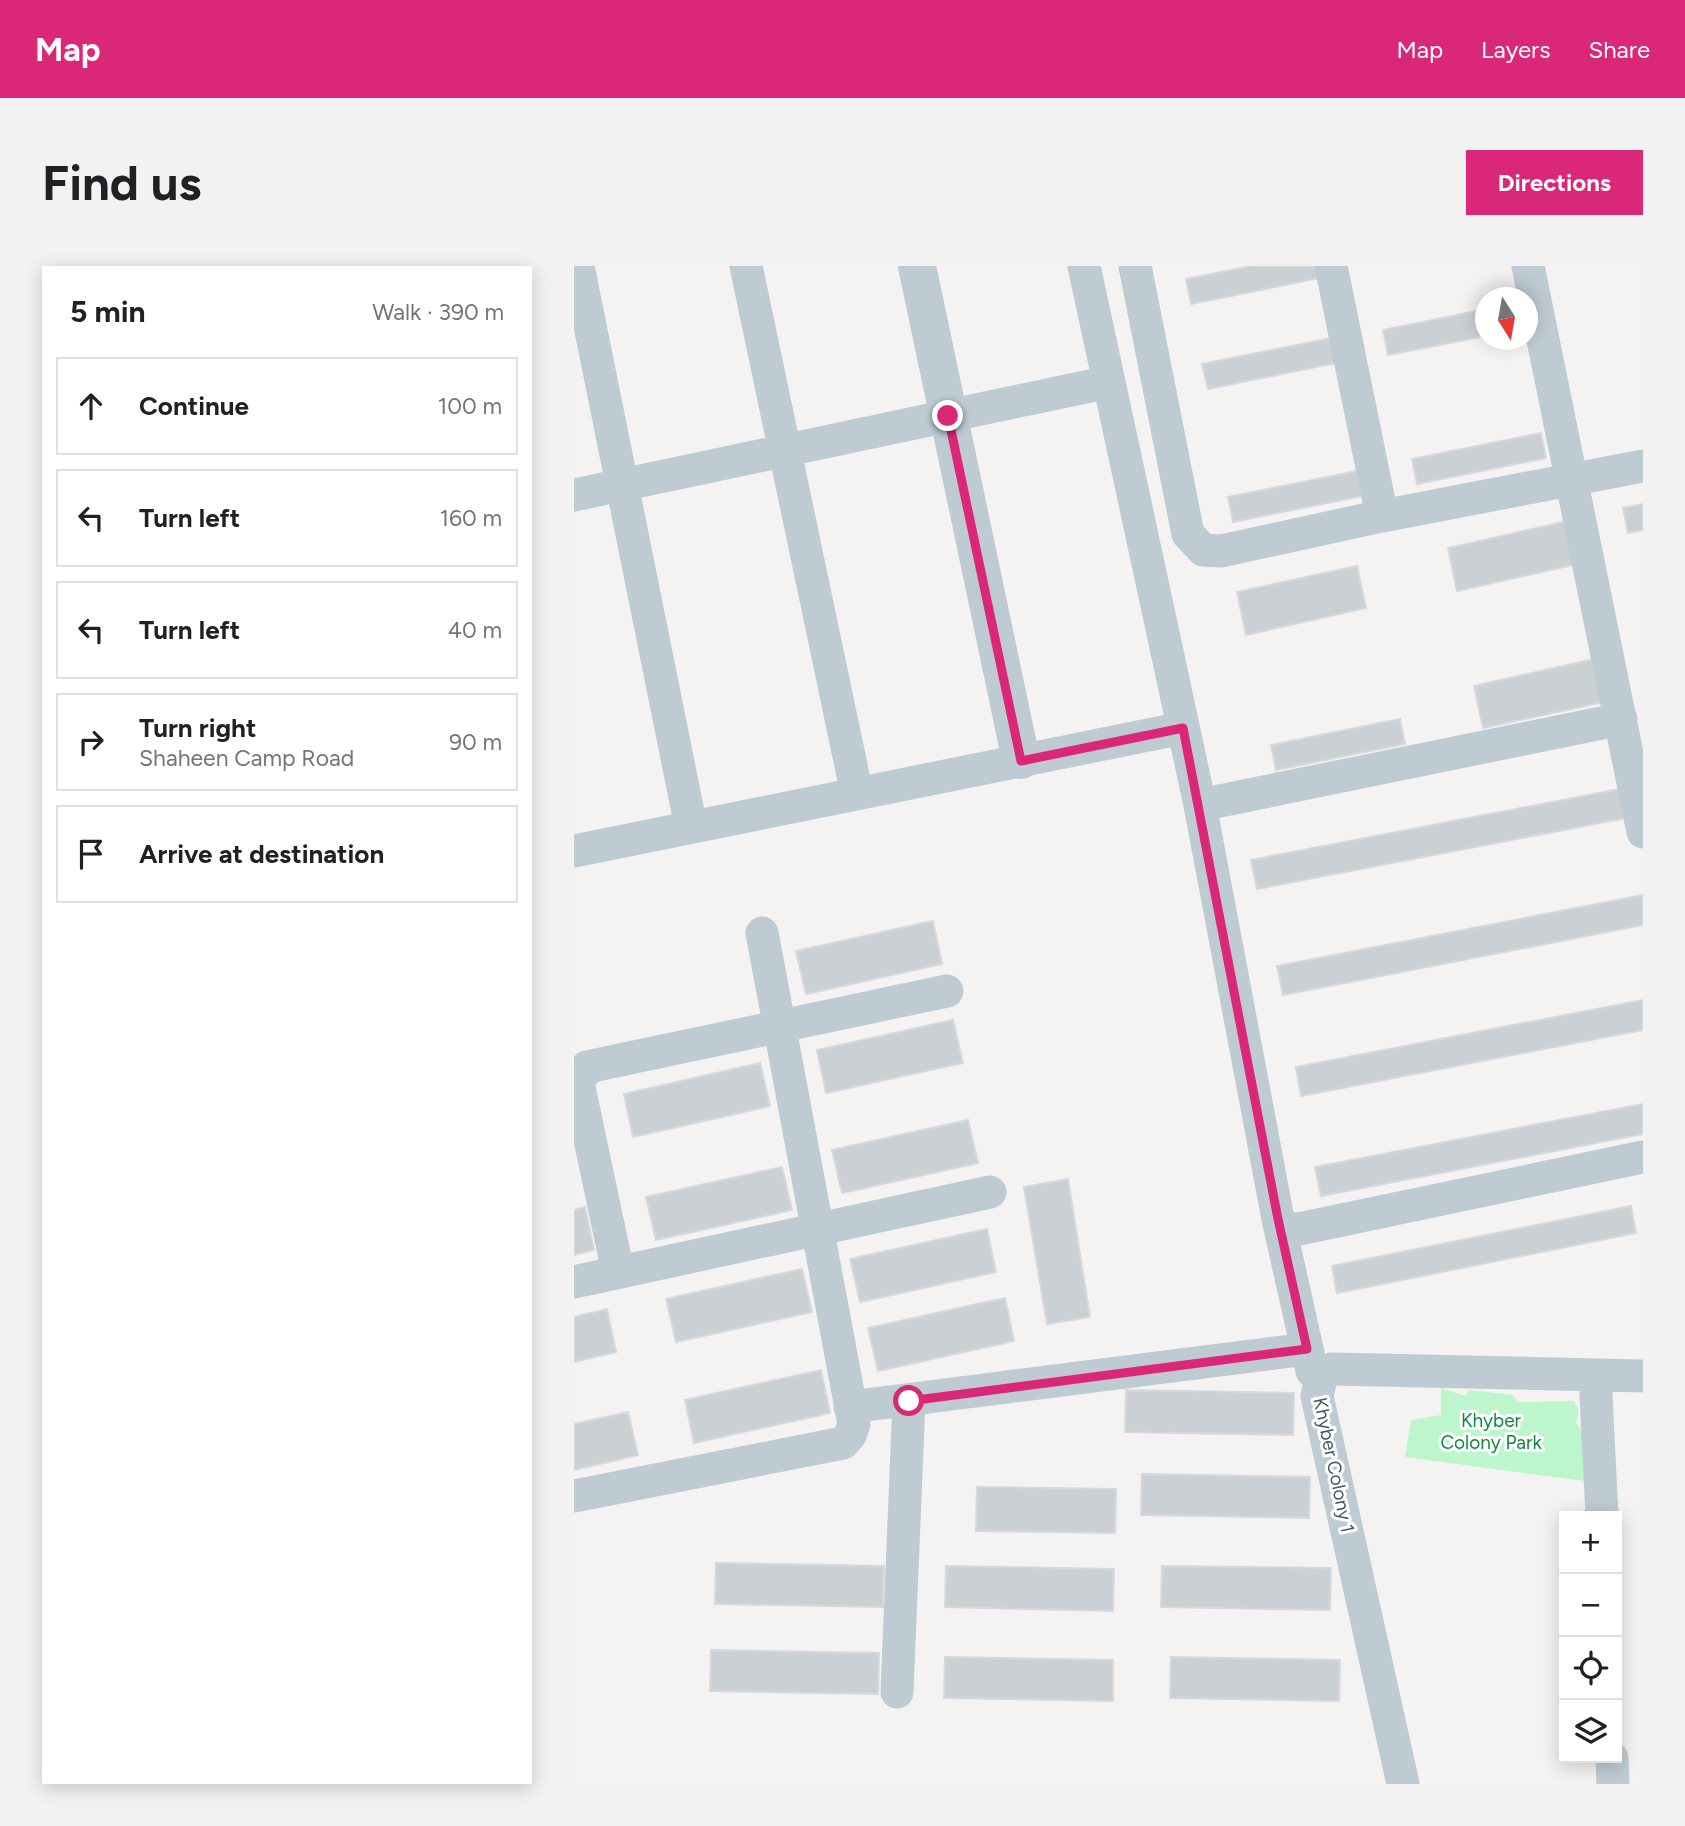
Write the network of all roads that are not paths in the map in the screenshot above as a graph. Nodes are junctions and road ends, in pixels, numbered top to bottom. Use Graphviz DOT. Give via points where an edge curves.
graph roads {
  1 [pos="578,266"];
  2 [pos="746,266"];
  3 [pos="917,266"];
  4 [pos="1084,266"];
  5 [pos="1135,266"];
  6 [pos="1331,266"];
  7 [pos="1528,266"];
  8 [pos="1109,382"];
  9 [pos="948,416"];
  10 [pos="783,451"];
  11 [pos="1643,466"];
  12 [pos="1573,480"];
  13 [pos="621,485"];
  14 [pos="574,495"];
  15 [pos="1382,516"];
  16 [pos="1626,700"];
  17 [pos="1183,728"];
  18 [pos="1021,761"];
  19 [pos="857,794"];
  20 [pos="1200,804"];
  21 [pos="691,827"];
  22 [pos="1643,832"];
  23 [pos="574,851"];
  24 [pos="762,933"];
  25 [pos="947,991"];
  26 [pos="779,1024"];
  27 [pos="1643,1157"];
  28 [pos="990,1192"];
  29 [pos="1278,1219"];
  30 [pos="816,1228"];
  31 [pos="618,1272"];
  32 [pos="574,1282"];
  33 [pos="1307,1349"];
  34 [pos="1595,1375"];
  35 [pos="1643,1376"];
  36 [pos="1317,1396"];
  37 [pos="909,1401"];
  38 [pos="850,1407"];
  39 [pos="574,1496"];
  40 [pos="1602,1511"];
  41 [pos="897,1692"];
  42 [pos="1612,1763"];
  43 [pos="1403,1784"];
  44 [pos="1613,1784"];
  1 -- 13 [label="street"];
  2 -- 10 [label="street"];
  3 -- 9 [label="street"];
  4 -- 8 [label="street"];
  5 -- 15 [label="street" via="1188,534 1203,550 1221,551"];
  6 -- 15 [label="street"];
  7 -- 12 [label="street"];
  8 -- 9 [label="street"];
  8 -- 17 [label="street"];
  9 -- 10 [label="street"];
  9 -- 18 [label="street"];
  10 -- 13 [label="street"];
  10 -- 19 [label="street"];
  11 -- 12 [label="street"];
  12 -- 15 [label="street"];
  12 -- 16 [label="street"];
  13 -- 14 [label="street"];
  13 -- 21 [label="street"];
  16 -- 20 [label="street"];
  16 -- 22 [label="street"];
  17 -- 18 [label="street"];
  17 -- 20 [label="street"];
  18 -- 19 [label="street"];
  19 -- 21 [label="street"];
  20 -- 29 [label="street"];
  21 -- 23 [label="street"];
  24 -- 26 [label="street"];
  25 -- 26 [label="street"];
  26 -- 30 [label="street"];
  26 -- 31 [label="street" via="587,1067 581,1073 578,1083"];
  27 -- 29 [label="street" via="1299,1229 1287,1228"];
  28 -- 30 [label="street"];
  29 -- 33 [label="street"];
  30 -- 31 [label="street"];
  30 -- 38 [label="street"];
  31 -- 32 [label="street"];
  33 -- 36 [label="street"];
  33 -- 37 [label="street"];
  34 -- 35 [label="street, Khyber Colony 1"];
  34 -- 36 [label="street, Khyber Colony 1" via="1332,1369 1322,1375"];
  34 -- 40 [label="street"];
  36 -- 43 [label="street, Khyber Colony 1"];
  37 -- 38 [label="street"];
  37 -- 41 [label="street"];
  38 -- 39 [label="street" via="854,1424 843,1443"];
  42 -- 44 [label="street"];
}
